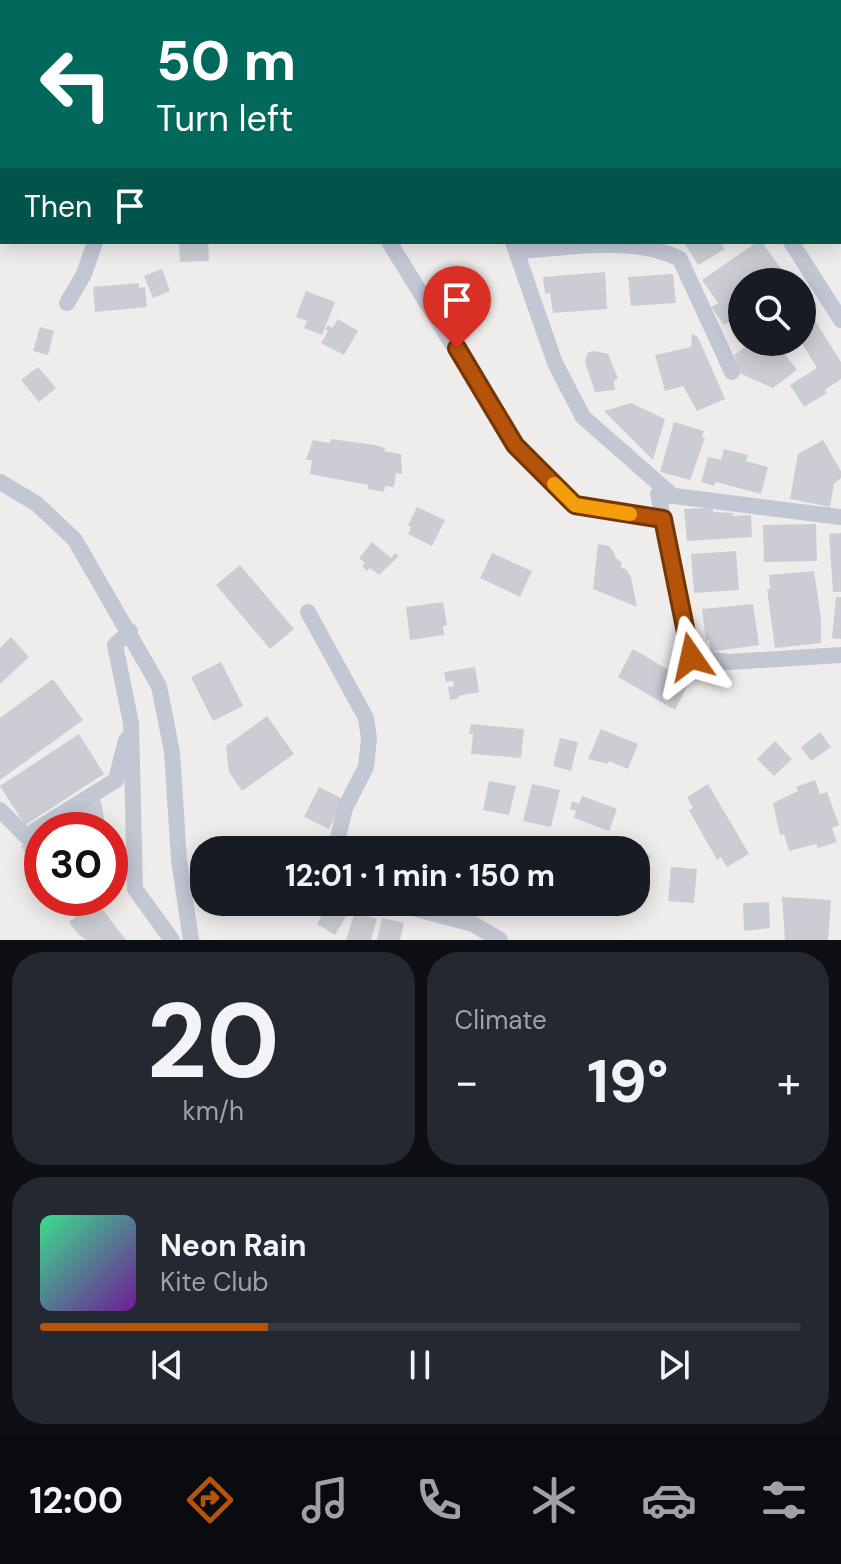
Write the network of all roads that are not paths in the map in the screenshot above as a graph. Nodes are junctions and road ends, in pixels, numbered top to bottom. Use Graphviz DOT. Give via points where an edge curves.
graph roads {
  1 [pos="94,244"];
  2 [pos="390,244"];
  3 [pos="792,244"];
  4 [pos="516,246"];
  5 [pos="67,303"];
  6 [pos="841,320"];
  7 [pos="732,372"];
  8 [pos="0,482"];
  9 [pos="673,496"];
  10 [pos="841,517"];
  11 [pos="663,519"];
  12 [pos="308,612"];
  13 [pos="130,631"];
  14 [pos="841,655"];
  15 [pos="131,723"];
  16 [pos="0,810"];
  17 [pos="338,836"];
  18 [pos="443,916"];
  19 [pos="172,940"];
  20 [pos="191,940"];
  21 [pos="500,940"];
  1 -- 5 [label="street"];
  2 -- 11 [label="street" via="515,445 575,505"];
  3 -- 6 [label="street"];
  4 -- 7 [label="street" via="614,245 665,251 680,259"];
  4 -- 9 [label="street" via="555,363 583,417"];
  8 -- 13 [label="street" via="37,504 75,540"];
  9 -- 10 [label="street"];
  9 -- 11 [label="street" via="658,494"];
  11 -- 14 [label="street" via="691,657 729,662"];
  12 -- 17 [label="street" via="366,718 369,738 366,767 345,808"];
  13 -- 15 [label="street" via="115,645"];
  13 -- 20 [label="street" via="159,686 167,726"];
  15 -- 16 [label="street" via="116,780 26,836"];
  15 -- 19 [label="street" via="135,889"];
  18 -- 21 [label="street" via="473,924"];
}
